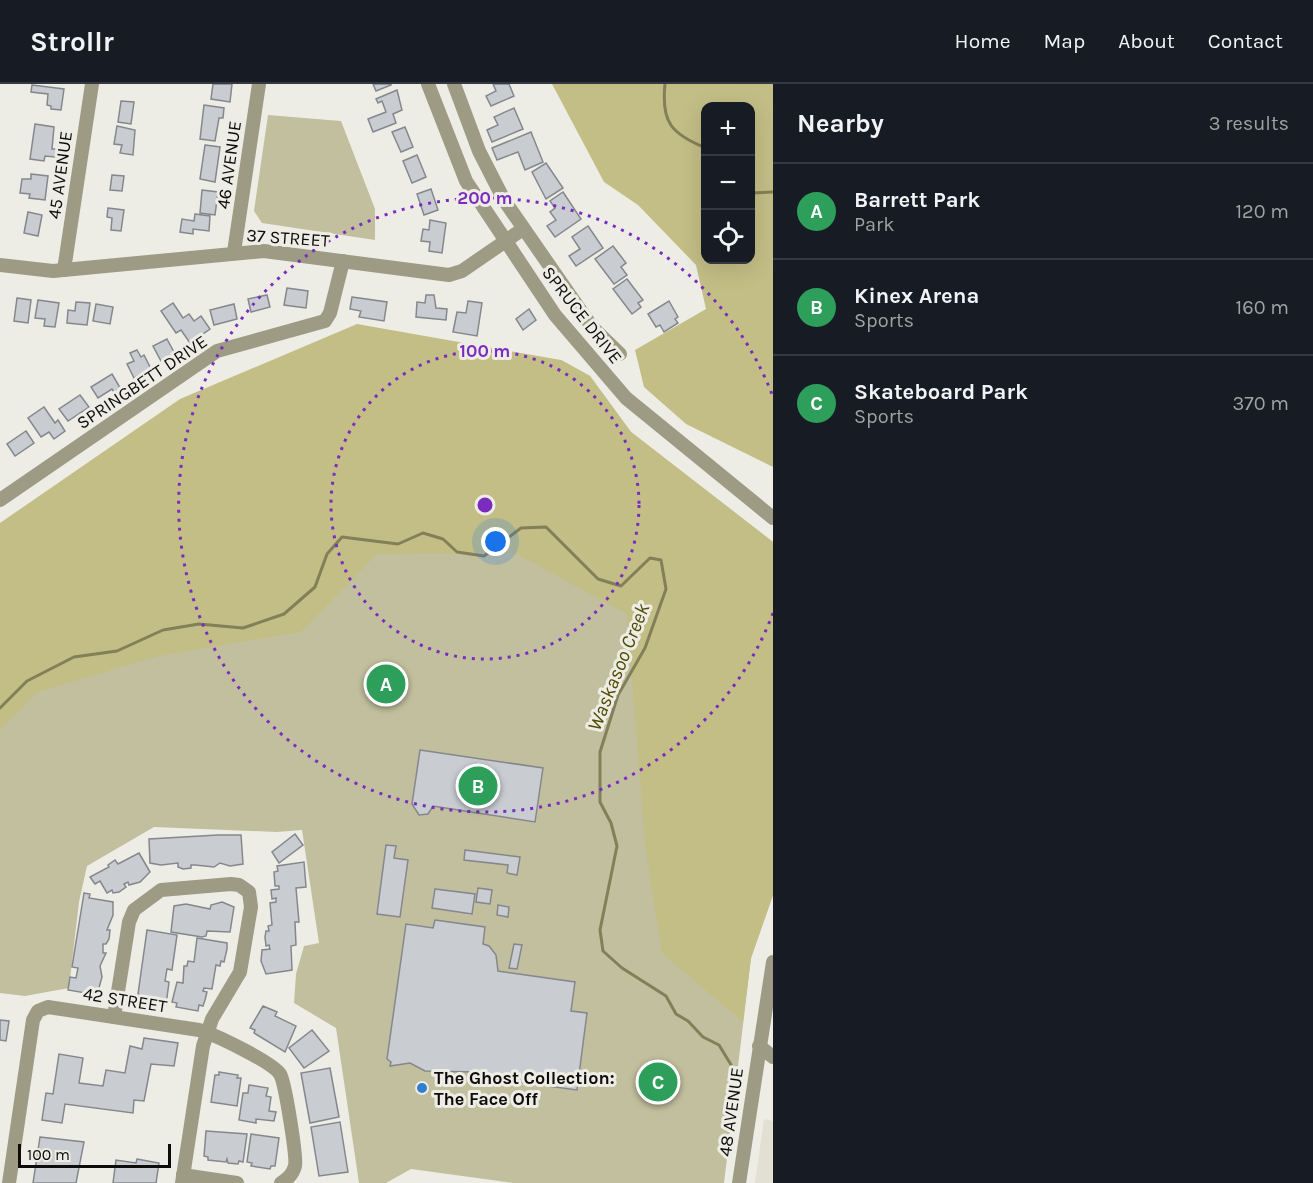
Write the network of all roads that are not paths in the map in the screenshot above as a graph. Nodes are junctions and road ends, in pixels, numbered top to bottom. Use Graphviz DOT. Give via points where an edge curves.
graph roads {
  1 [pos="92,84"];
  2 [pos="259,84"];
  3 [pos="428,84"];
  4 [pos="454,84"];
  5 [pos="523,229"];
  6 [pos="505,241"];
  7 [pos="234,252"];
  8 [pos="343,261"];
  9 [pos="0,265"];
  10 [pos="64,270"];
  11 [pos="620,354"];
  12 [pos="0,500"];
  13 [pos="773,518"];
  14 [pos="773,962"];
  15 [pos="114,1017"];
  16 [pos="207,1032"];
  17 [pos="759,1046"];
  18 [pos="773,1057"];
  19 [pos="183,1179"];
  20 [pos="9,1183"];
  21 [pos="237,1183"];
  22 [pos="281,1183"];
  23 [pos="739,1183"];
  1 -- 10 [label="street, 45 AVENUE"];
  2 -- 7 [label="street, 46 AVENUE"];
  3 -- 6 [label="street, SPRUCE DRIVE" via="466,181"];
  4 -- 5 [label="street, SPRUCE DRIVE" via="486,167"];
  5 -- 6 [label="street, 37 STREET"];
  5 -- 11 [label="street, SPRUCE DRIVE" via="592,327"];
  6 -- 8 [label="street, 37 STREET" via="462,271 449,275"];
  6 -- 13 [label="street, SPRUCE DRIVE" via="555,315 626,398"];
  7 -- 8 [label="street, 37 STREET" via="280,252"];
  7 -- 10 [label="street, 37 STREET"];
  8 -- 12 [label="street, SPRINGBETT DRIVE" via="325,321 217,351"];
  9 -- 10 [label="street, 37 STREET"];
  14 -- 17 [label="street"];
  15 -- 16 [label="street, 42 STREET"];
  15 -- 16 [label="street" via="129,922 135,910 161,890 239,885 249,892 251,899 242,963 237,981"];
  15 -- 20 [label="street, 42 STREET" via="48,1007 38,1011 32,1024"];
  16 -- 19 [label="street"];
  16 -- 22 [label="street, 42 STREET" via="280,1074 296,1158 292,1173"];
  17 -- 18 [label="street"];
  17 -- 23 [label="street, 48 AVENUE"];
  19 -- 21 [label="street"];
}
